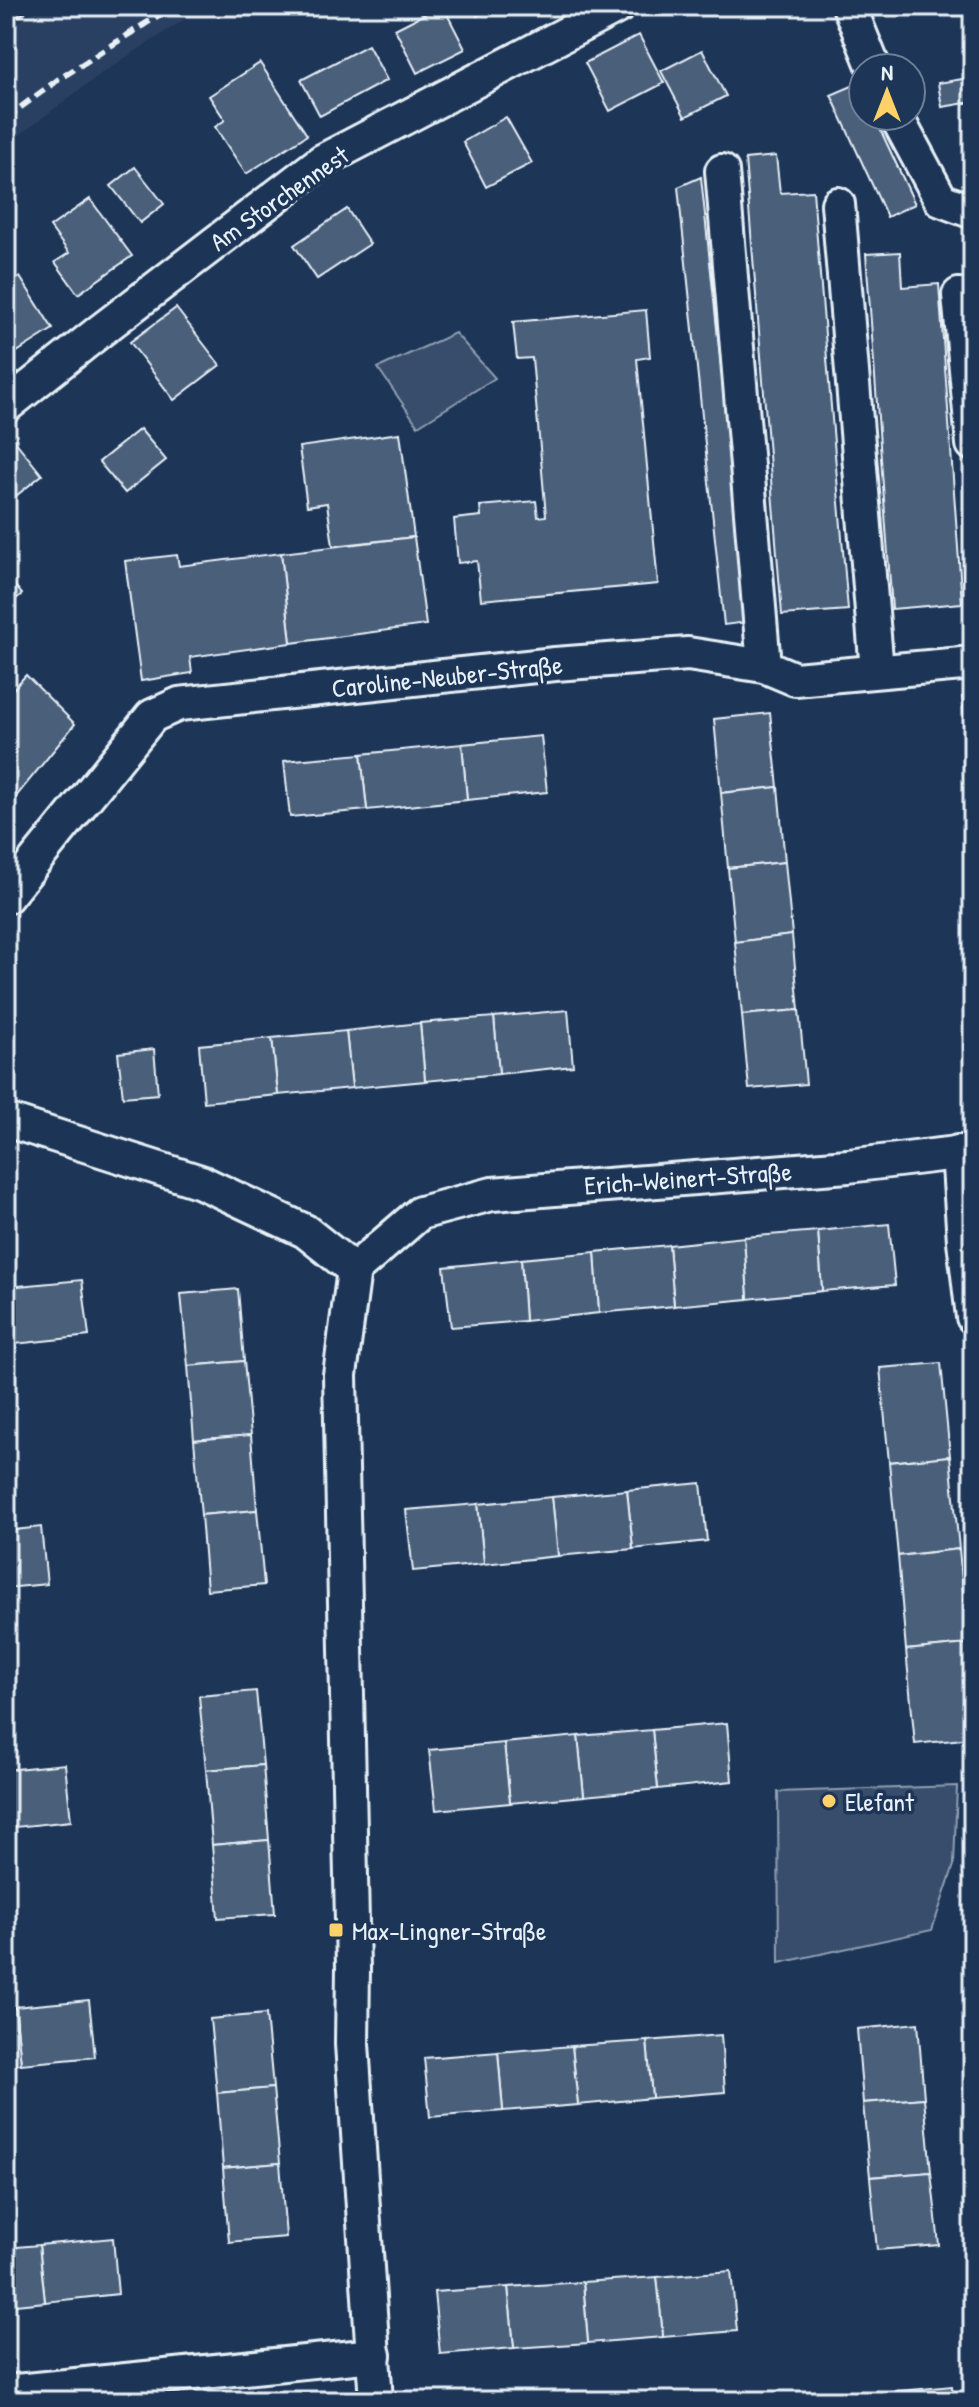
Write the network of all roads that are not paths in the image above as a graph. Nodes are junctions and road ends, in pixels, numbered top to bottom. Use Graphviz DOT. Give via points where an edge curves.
graph roads {
  1 [pos="17,6"];
  2 [pos="619,6"];
  3 [pos="849,6"];
  4 [pos="6,13"];
  5 [pos="868,52"];
  6 [pos="905,132"];
  7 [pos="722,171"];
  8 [pos="838,204"];
  9 [pos="973,212"];
  10 [pos="959,295"];
  11 [pos="6,406"];
  12 [pos="973,444"];
  13 [pos="973,663"];
  14 [pos="764,666"];
  15 [pos="877,671"];
  16 [pos="6,897"];
  17 [pos="6,1120"];
  18 [pos="965,1151"];
  19 [pos="354,1270"];
  20 [pos="973,1317"];
  21 [pos="374,2355"];
  22 [pos="6,2392"];
  23 [pos="376,2401"];
  1 -- 4 [label="lane"];
  2 -- 11 [label="street, Am Storchennest" via="322,161"];
  3 -- 5 [label="street"];
  6 -- 9 [label="street" via="941,200"];
  7 -- 14 [label="street"];
  8 -- 15 [label="street"];
  10 -- 12 [label="street"];
  13 -- 15 [label="street, Caroline-Neuber-Straße"];
  14 -- 15 [label="street, Caroline-Neuber-Straße" via="795,679"];
  14 -- 16 [label="street, Caroline-Neuber-Straße" via="688,654 179,704 152,716"];
  17 -- 19 [label="street" via="201,1182 305,1231"];
  18 -- 19 [label="street, Erich-Weinert-Straße" via="848,1166 492,1194 420,1213"];
  18 -- 20 [label="street, Erich-Weinert-Straße" via="964,1241"];
  19 -- 21 [label="street" via="340,1375 352,2044"];
  21 -- 22 [label="street"];
  21 -- 23 [label="street"];
}
